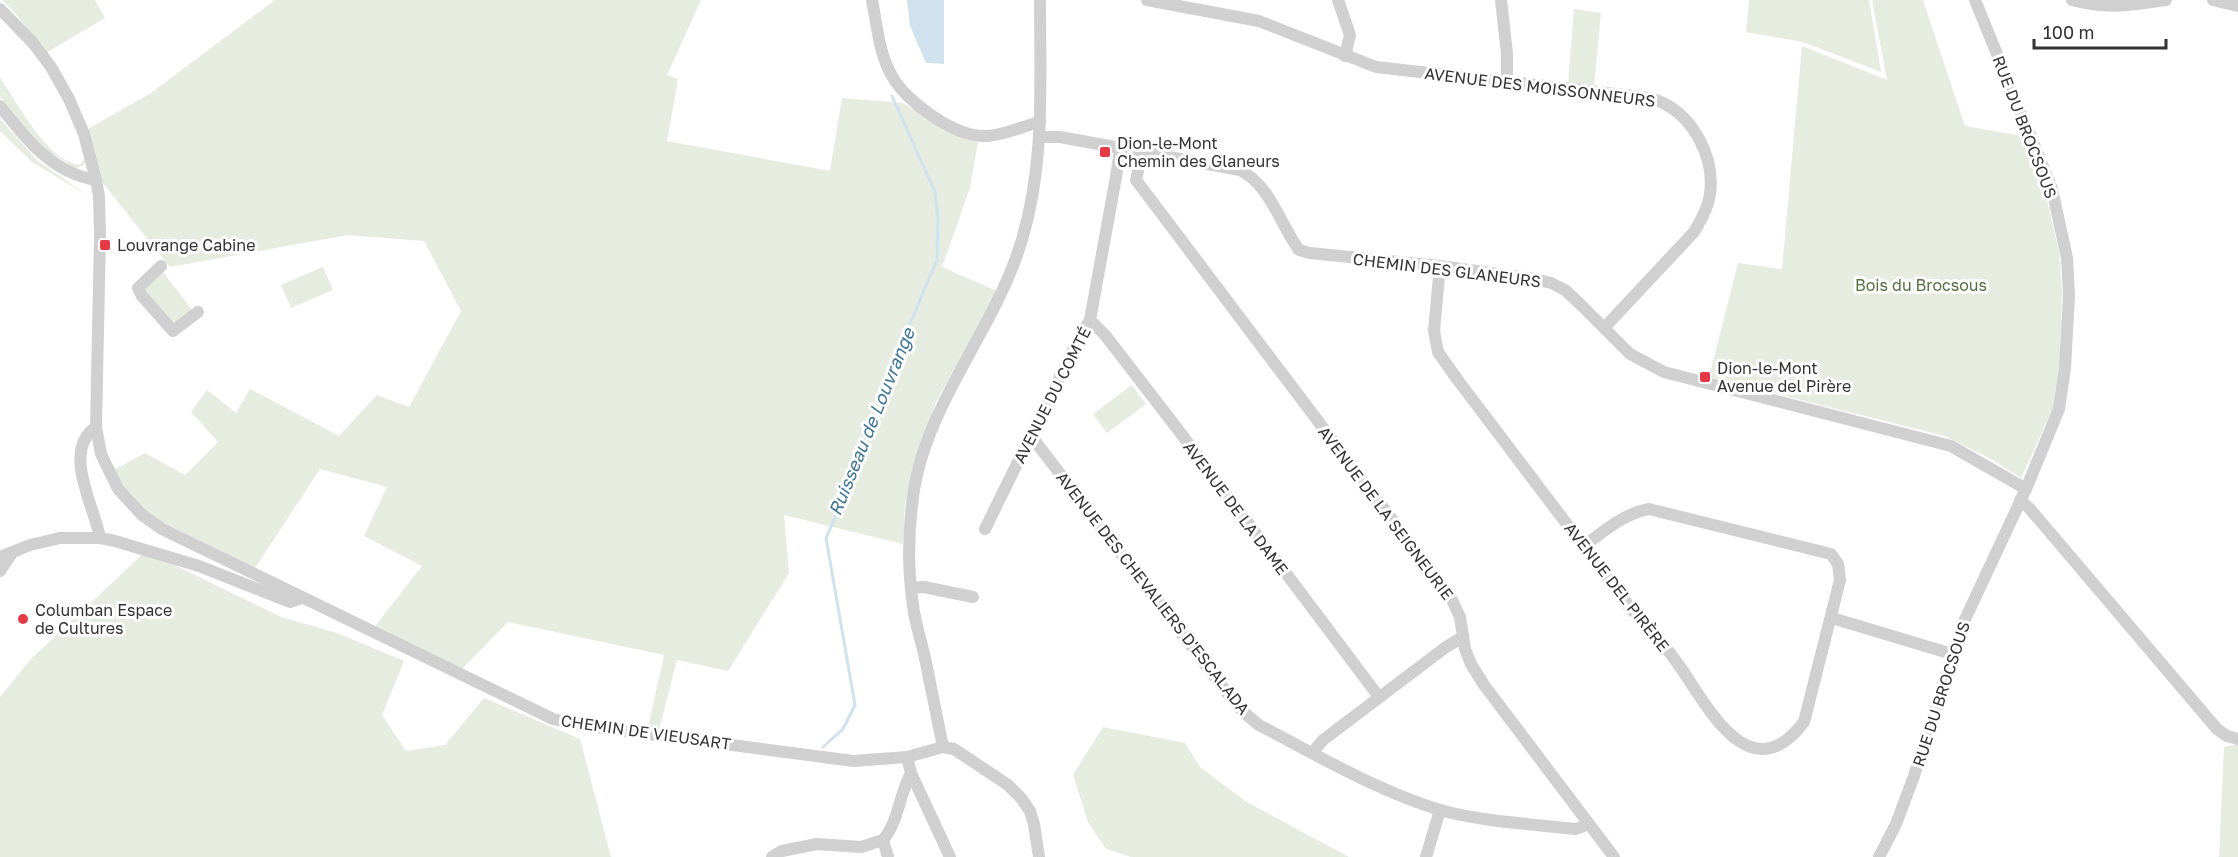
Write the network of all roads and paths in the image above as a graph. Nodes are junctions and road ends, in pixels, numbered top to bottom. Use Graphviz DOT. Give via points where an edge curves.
graph roads {
  1 [pos="872,0"];
  2 [pos="1041,0"];
  3 [pos="1147,0"];
  4 [pos="1338,0"];
  5 [pos="1501,0"];
  6 [pos="1975,0"];
  7 [pos="2072,0"];
  8 [pos="2166,0"];
  9 [pos="2213,0"];
  10 [pos="2238,6"];
  11 [pos="0,9"];
  12 [pos="1345,56"];
  13 [pos="1507,81"];
  14 [pos="0,106"];
  15 [pos="1040,122"];
  16 [pos="1039,137"];
  17 [pos="1119,149"];
  18 [pos="1142,153"];
  19 [pos="1116,177"];
  20 [pos="96,180"];
  21 [pos="1136,180"];
  22 [pos="161,266"];
  23 [pos="1440,266"];
  24 [pos="198,312"];
  25 [pos="1090,320"];
  26 [pos="1605,327"];
  27 [pos="96,427"];
  28 [pos="1032,437"];
  29 [pos="2023,494"];
  30 [pos="985,529"];
  31 [pos="100,538"];
  32 [pos="1585,545"];
  33 [pos="6,555"];
  34 [pos="0,571"];
  35 [pos="910,588"];
  36 [pos="973,597"];
  37 [pos="301,598"];
  38 [pos="1832,618"];
  39 [pos="1463,637"];
  40 [pos="1952,654"];
  41 [pos="1379,698"];
  42 [pos="2238,738"];
  43 [pos="944,747"];
  44 [pos="1313,752"];
  45 [pos="907,757"];
  46 [pos="911,773"];
  47 [pos="1440,810"];
  48 [pos="1589,824"];
  49 [pos="883,840"];
  50 [pos="772,857"];
  51 [pos="888,857"];
  52 [pos="950,857"];
  53 [pos="1040,857"];
  54 [pos="1426,857"];
  55 [pos="1614,857"];
  56 [pos="1880,857"];
  1 -- 15 [label="street" via="892,77 923,109 945,124 978,136"];
  2 -- 15 [label="street"];
  3 -- 12 [label="street, AVENUE DES MOISSONNEURS" via="1259,21"];
  4 -- 12 [label="street" via="1350,35"];
  5 -- 13 [label="street"];
  6 -- 29 [label="street, RUE DU BROCSOUS" via="2052,189 2067,258 2069,296 2059,409"];
  7 -- 8 [label="street" via="2115,8"];
  9 -- 10 [label="street"];
  11 -- 20 [label="street, CHEMIN DE VIEUSART" via="33,43 69,99 84,134"];
  12 -- 13 [label="street, AVENUE DES MOISSONNEURS" via="1376,67"];
  13 -- 26 [label="street, AVENUE DES MOISSONNEURS" via="1658,100 1686,120 1707,154 1710,194 1694,232"];
  14 -- 20 [label="street" via="41,154 72,174"];
  15 -- 16 [label="street"];
  16 -- 17 [label="street, CHEMIN DES GLANEURS"];
  16 -- 35 [label="street" via="1030,206 1018,251 938,415 921,460 912,503"];
  17 -- 18 [label="street, CHEMIN DES GLANEURS"];
  17 -- 19 [label="street, AVENUE DU COMTÉ"];
  18 -- 21 [label="street"];
  18 -- 23 [label="street, CHEMIN DES GLANEURS" via="1226,167 1252,176 1299,250"];
  19 -- 21 [label="street"];
  19 -- 25 [label="street, AVENUE DU COMTÉ"];
  20 -- 27 [label="street, CHEMIN DE VIEUSART" via="100,235"];
  21 -- 39 [label="street, AVENUE DE LA SEIGNEURIE" via="1450,597 1460,617"];
  22 -- 24 [label="street" via="138,288 142,296 173,331"];
  23 -- 26 [label="street, CHEMIN DES GLANEURS" via="1551,284 1565,290"];
  23 -- 32 [label="street, AVENUE DEL PIRÈRE" via="1434,331 1438,352"];
  25 -- 28 [label="street, AVENUE DU COMTÉ"];
  25 -- 41 [label="street, AVENUE DE LA DAME" via="1176,427"];
  26 -- 29 [label="street, CHEMIN DES GLANEURS" via="1630,354 1664,372 1951,446"];
  27 -- 31 [label="street, CHEMIN DE VIEUSART" via="83,440 82,463 83,484"];
  27 -- 37 [label="street, CHEMIN DE VIEUSART" via="108,473 142,515 162,529"];
  28 -- 30 [label="street, AVENUE DU COMTÉ"];
  28 -- 44 [label="street, AVENUE DES CHEVALIERS D'ESCALADA" via="1242,711 1259,725"];
  29 -- 40 [label="street, RUE DU BROCSOUS"];
  29 -- 42 [label="street" via="2030,508 2217,729"];
  31 -- 33 [label="street" via="60,538 30,544"];
  31 -- 37 [label="street, CHEMIN DE VIEUSART" via="199,566 290,602"];
  32 -- 38 [label="street, AVENUE DEL PIRÈRE" via="1625,516 1649,509 1818,549 1831,554 1838,564 1840,580"];
  32 -- 38 [label="street, AVENUE DEL PIRÈRE" via="1728,734 1753,748 1778,746 1804,722"];
  33 -- 34 [label="street"];
  35 -- 36 [label="street"];
  35 -- 43 [label="street"];
  37 -- 45 [label="street, CHEMIN DE VIEUSART" via="553,719 580,726 836,759"];
  38 -- 40 [label="street"];
  39 -- 41 [label="street"];
  39 -- 48 [label="street, AVENUE DE LA SEIGNEURIE" via="1471,664 1484,685"];
  40 -- 56 [label="street, RUE DU BROCSOUS" via="1914,776"];
  41 -- 44 [label="street"];
  43 -- 45 [label="street, CHEMIN DE VIEUSART"];
  43 -- 53 [label="street" via="954,749 1021,798 1034,824"];
  44 -- 47 [label="street, AVENUE DES CHEVALIERS D'ESCALADA" via="1394,793"];
  45 -- 46 [label="street"];
  46 -- 49 [label="street"];
  46 -- 52 [label="street"];
  47 -- 48 [label="street, AVENUE DES CHEVALIERS D'ESCALADA" via="1576,829"];
  47 -- 54 [label="street"];
  48 -- 55 [label="street, AVENUE DE LA SEIGNEURIE"];
  49 -- 50 [label="street" via="861,847 817,844"];
  49 -- 51 [label="street"];
}
